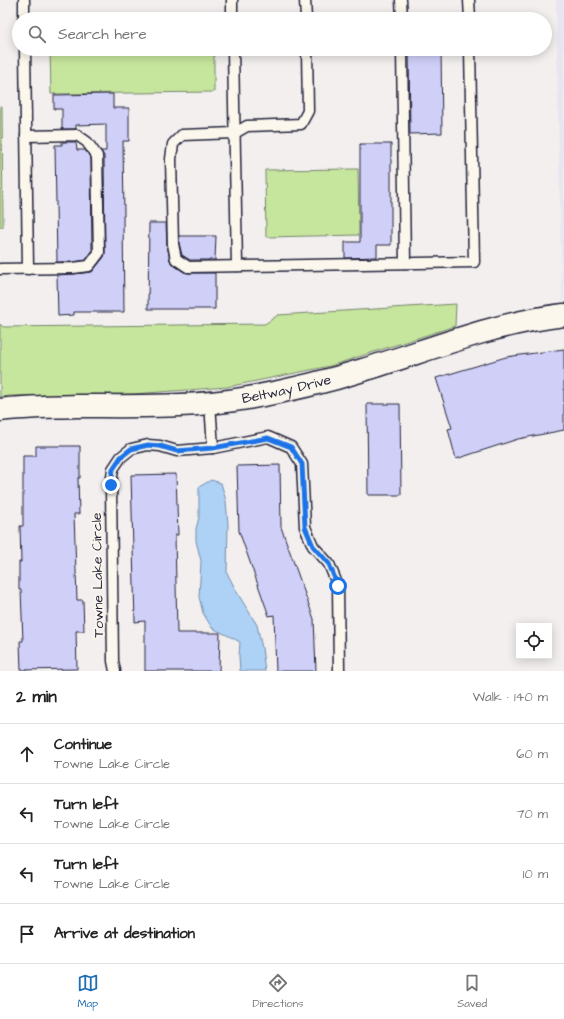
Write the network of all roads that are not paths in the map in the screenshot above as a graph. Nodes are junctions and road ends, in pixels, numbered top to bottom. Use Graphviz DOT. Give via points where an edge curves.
graph roads {
  1 [pos="24,0"];
  2 [pos="232,0"];
  3 [pos="306,0"];
  4 [pos="401,0"];
  5 [pos="470,0"];
  6 [pos="24,12"];
  7 [pos="232,12"];
  8 [pos="306,12"];
  9 [pos="402,12"];
  10 [pos="470,12"];
  11 [pos="25,56"];
  12 [pos="233,56"];
  13 [pos="306,56"];
  14 [pos="402,56"];
  15 [pos="470,56"];
  16 [pos="235,133"];
  17 [pos="26,136"];
  18 [pos="405,263"];
  19 [pos="237,266"];
  20 [pos="0,269"];
  21 [pos="28,269"];
  22 [pos="564,315"];
  23 [pos="210,403"];
  24 [pos="0,410"];
  25 [pos="213,448"];
  26 [pos="115,671"];
  27 [pos="339,671"];
  1 -- 6 [label="lane"];
  2 -- 7 [label="lane"];
  3 -- 8 [label="lane"];
  4 -- 9 [label="lane"];
  5 -- 10 [label="lane"];
  11 -- 17 [label="lane"];
  12 -- 16 [label="lane"];
  13 -- 16 [label="lane" via="308,111 301,124 247,126"];
  14 -- 18 [label="lane"];
  15 -- 18 [label="lane" via="474,262"];
  16 -- 19 [label="lane"];
  16 -- 19 [label="lane" via="182,135 173,144 171,159 173,244 176,259 188,267"];
  17 -- 21 [label="lane"];
  17 -- 21 [label="lane" via="77,135 87,142 97,156 99,253 89,266"];
  18 -- 19 [label="lane"];
  20 -- 21 [label="lane"];
  22 -- 23 [label="street, Beltway Drive" via="512,324 471,335 324,381"];
  23 -- 24 [label="street, Beltway Drive"];
  23 -- 25 [label="lane"];
  25 -- 26 [label="lane, Towne Lake Circle" via="177,451 148,445 131,449 121,457 113,469 111,485"];
  25 -- 27 [label="lane, Towne Lake Circle" via="268,438 291,447 302,464 305,527 313,546 329,564 338,586"];
}
